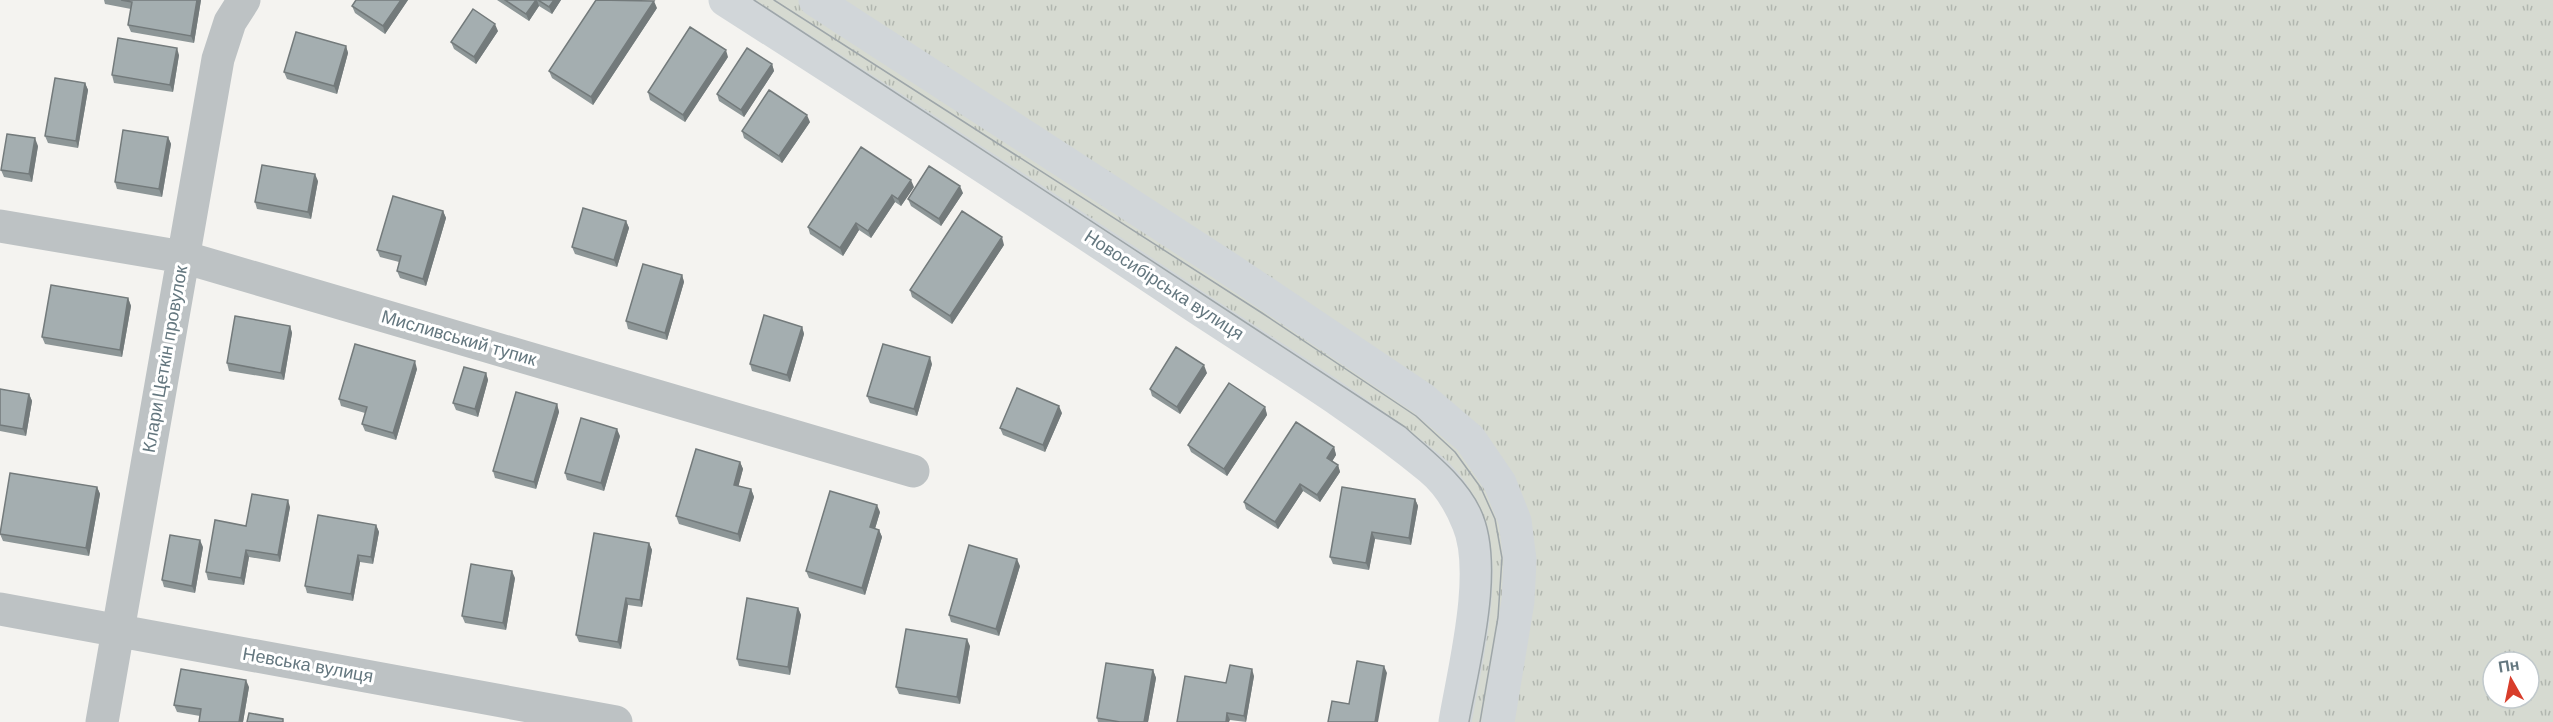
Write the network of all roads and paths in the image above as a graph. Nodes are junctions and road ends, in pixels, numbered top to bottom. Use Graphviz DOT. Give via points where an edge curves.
graph roads {
  1 [pos="244,0"];
  2 [pos="725,0"];
  3 [pos="815,0"];
  4 [pos="0,226"];
  5 [pos="183,257"];
  6 [pos="913,471"];
  7 [pos="0,609"];
  8 [pos="117,630"];
  9 [pos="102,722"];
  10 [pos="616,722"];
  11 [pos="1455,722"];
  12 [pos="1498,722"];
  1 -- 5 [label="street, Клари Цеткін провулок" via="230,22 218,59"];
  2 -- 11 [label="main road, Новосибірська вулиця" via="1292,370 1432,470 1458,501 1475,548 1476,586"];
  3 -- 12 [label="main road" via="1225,266 1423,399 1470,439 1500,483 1515,521 1520,571"];
  4 -- 5 [label="street, Мисливський тупик"];
  5 -- 6 [label="street, Мисливський тупик"];
  5 -- 8 [label="street, Клари Цеткін провулок"];
  7 -- 8 [label="street, Невська вулиця"];
  8 -- 9 [label="street, Клари Цеткін провулок"];
  8 -- 10 [label="street, Невська вулиця"];
}
